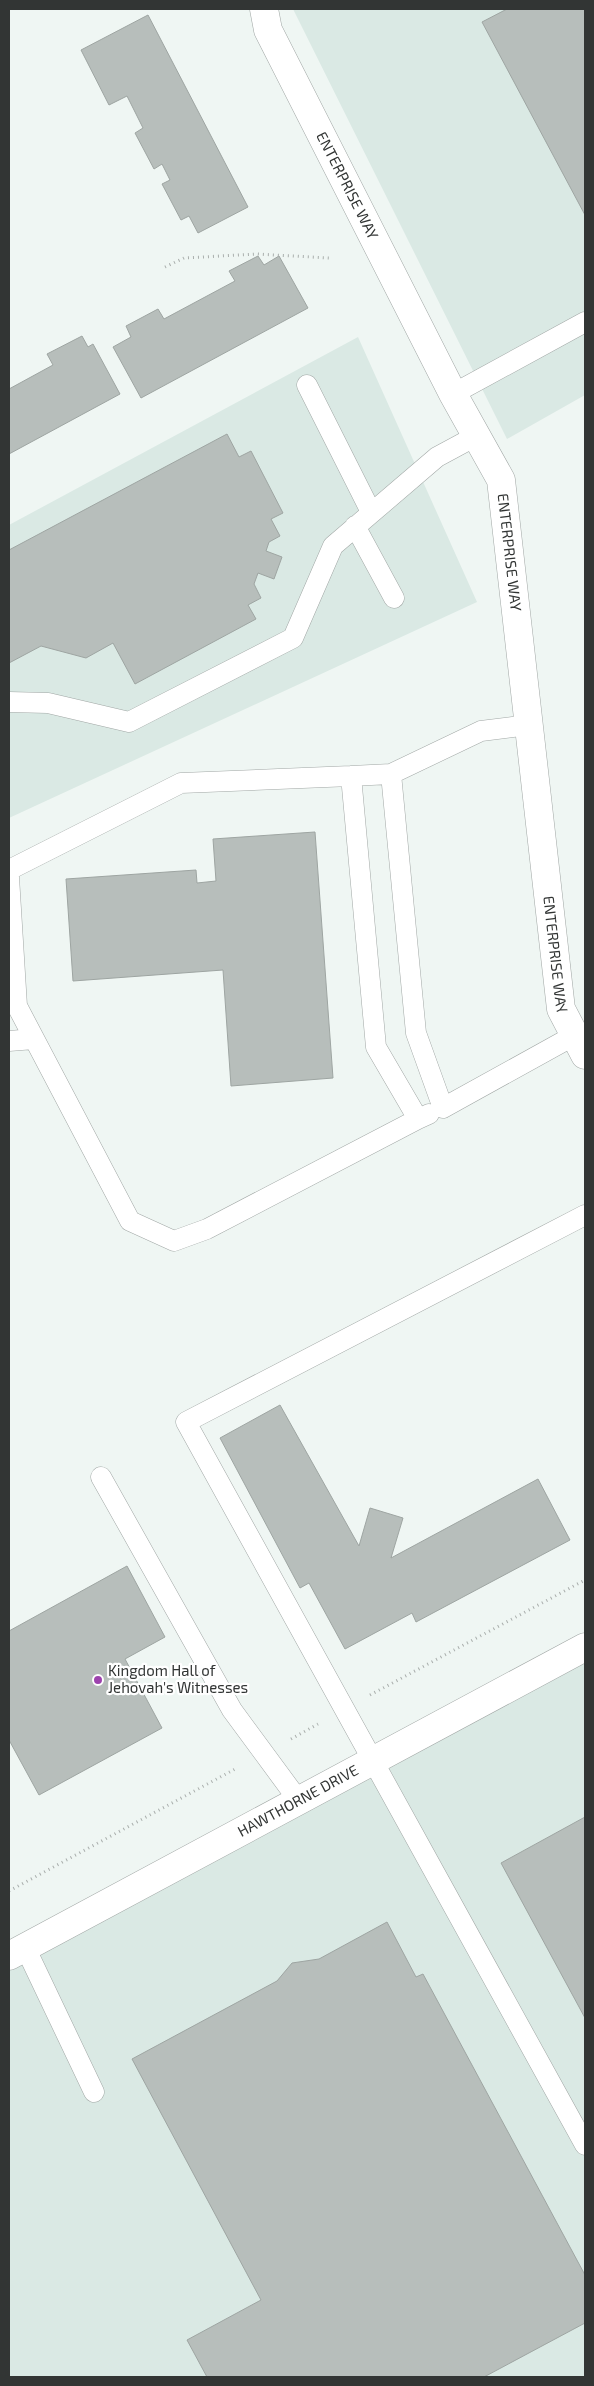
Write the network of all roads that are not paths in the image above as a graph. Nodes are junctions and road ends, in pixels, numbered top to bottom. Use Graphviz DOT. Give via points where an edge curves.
graph roads {
  1 [pos="264,9"];
  2 [pos="585,322"];
  3 [pos="307,384"];
  4 [pos="452,394"];
  5 [pos="476,436"];
  6 [pos="371,512"];
  7 [pos="355,526"];
  8 [pos="394,598"];
  9 [pos="9,702"];
  10 [pos="528,725"];
  11 [pos="391,774"];
  12 [pos="351,776"];
  13 [pos="9,870"];
  14 [pos="9,877"];
  15 [pos="34,1039"];
  16 [pos="9,1041"];
  17 [pos="580,1045"];
  18 [pos="442,1108"];
  19 [pos="418,1119"];
  20 [pos="585,1215"];
  21 [pos="101,1477"];
  22 [pos="585,1647"];
  23 [pos="374,1760"];
  24 [pos="299,1800"];
  25 [pos="17,1951"];
  26 [pos="94,2092"];
  27 [pos="585,2145"];
  1 -- 4 [label="street, ENTERPRISE WAY" via="268,30"];
  2 -- 4 [label="lane"];
  3 -- 6 [label="lane"];
  4 -- 5 [label="street, ENTERPRISE WAY"];
  5 -- 6 [label="lane" via="437,457"];
  5 -- 10 [label="street, ENTERPRISE WAY" via="501,480"];
  6 -- 7 [label="lane"];
  7 -- 8 [label="lane"];
  7 -- 9 [label="lane" via="333,546 293,638 138,718 129,722 48,703"];
  10 -- 11 [label="lane" via="481,731"];
  10 -- 17 [label="street, ENTERPRISE WAY" via="561,1009"];
  11 -- 12 [label="lane"];
  11 -- 18 [label="lane" via="416,1033"];
  12 -- 13 [label="lane" via="181,783"];
  12 -- 19 [label="lane" via="376,1047"];
  14 -- 15 [label="lane" via="17,1006"];
  15 -- 16 [label="lane"];
  15 -- 19 [label="lane" via="130,1220 174,1241 207,1229"];
  17 -- 18 [label="lane"];
  18 -- 19 [label="lane"];
  20 -- 23 [label="lane" via="186,1422"];
  21 -- 24 [label="lane" via="232,1710"];
  22 -- 23 [label="street, HAWTHORNE DRIVE"];
  23 -- 24 [label="street, HAWTHORNE DRIVE"];
  23 -- 27 [label="lane"];
  24 -- 25 [label="street, HAWTHORNE DRIVE"];
  25 -- 26 [label="lane"];
}
